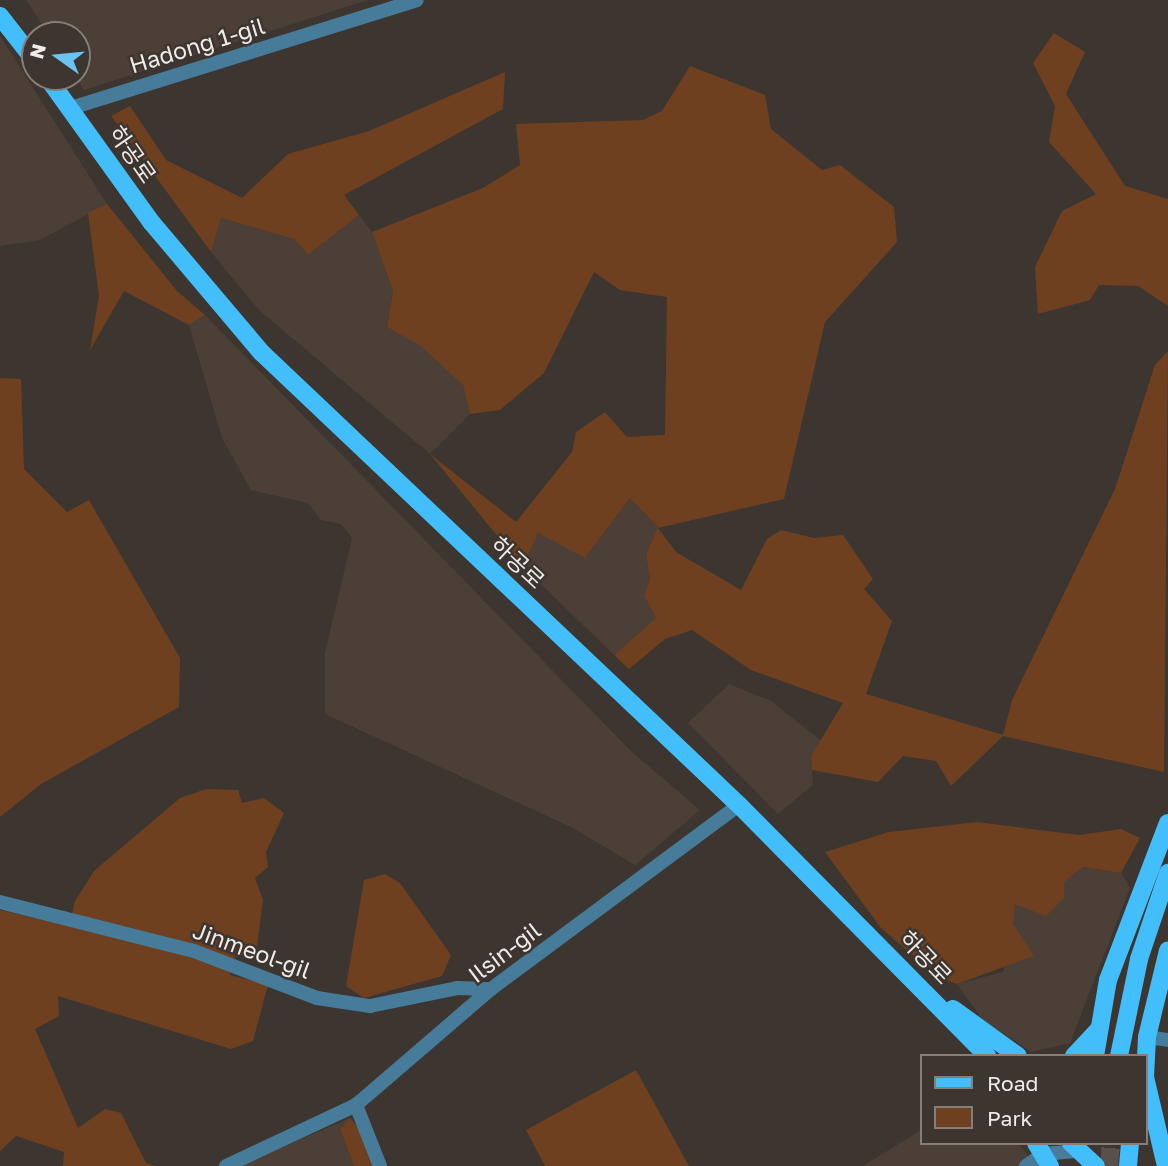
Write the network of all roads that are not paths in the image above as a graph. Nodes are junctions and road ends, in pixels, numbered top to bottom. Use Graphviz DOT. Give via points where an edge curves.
graph roads {
  1 [pos="417,0"];
  2 [pos="0,16"];
  3 [pos="21,43"];
  4 [pos="58,91"];
  5 [pos="71,108"];
  6 [pos="739,805"];
  7 [pos="1168,823"];
  8 [pos="1168,873"];
  9 [pos="0,902"];
  10 [pos="1168,903"];
  11 [pos="1168,950"];
  12 [pos="921,986"];
  13 [pos="491,989"];
  14 [pos="1100,1027"];
  15 [pos="964,1032"];
  16 [pos="1147,1037"];
  17 [pos="1168,1040"];
  18 [pos="978,1054"];
  19 [pos="985,1054"];
  20 [pos="1015,1054"];
  21 [pos="1076,1054"];
  22 [pos="1095,1054"];
  23 [pos="1119,1054"];
  24 [pos="1130,1054"];
  25 [pos="1144,1054"];
  26 [pos="356,1105"];
  27 [pos="1130,1145"];
  28 [pos="1077,1146"];
  29 [pos="1043,1154"];
  30 [pos="226,1166"];
  31 [pos="380,1166"];
  32 [pos="1026,1166"];
  33 [pos="1096,1166"];
  34 [pos="1128,1166"];
  35 [pos="1166,1166"];
  1 -- 5 [label="street, Hadong 1-gil"];
  2 -- 3 [label="main road"];
  4 -- 5 [label="main road, 하공로"];
  5 -- 6 [label="main road, 하공로" via="152,223 262,353"];
  6 -- 12 [label="main road, 하공로"];
  6 -- 13 [label="street, Ilsin-gil"];
  7 -- 14 [label="main road" via="1108,980"];
  8 -- 23 [label="main road" via="1139,959"];
  9 -- 13 [label="street, Jinmeol-gil" via="194,951 317,998 370,1006 458,988"];
  10 -- 24 [label="main road"];
  11 -- 16 [label="main road"];
  12 -- 15 [label="main road, 하공로"];
  12 -- 20 [label="main road"];
  13 -- 26 [label="street, Ilsin-gil"];
  14 -- 21 [label="main road"];
  14 -- 22 [label="main road"];
  15 -- 18 [label="main road"];
  15 -- 19 [label="main road, 하공로"];
  16 -- 17 [label="street"];
  16 -- 25 [label="main road"];
  16 -- 35 [label="main road" via="1149,1112"];
  26 -- 30 [label="street, Ilsin-gil"];
  26 -- 31 [label="street"];
  27 -- 34 [label="main road"];
  28 -- 29 [label="street"];
  28 -- 33 [label="main road"];
  29 -- 32 [label="street"];
}
